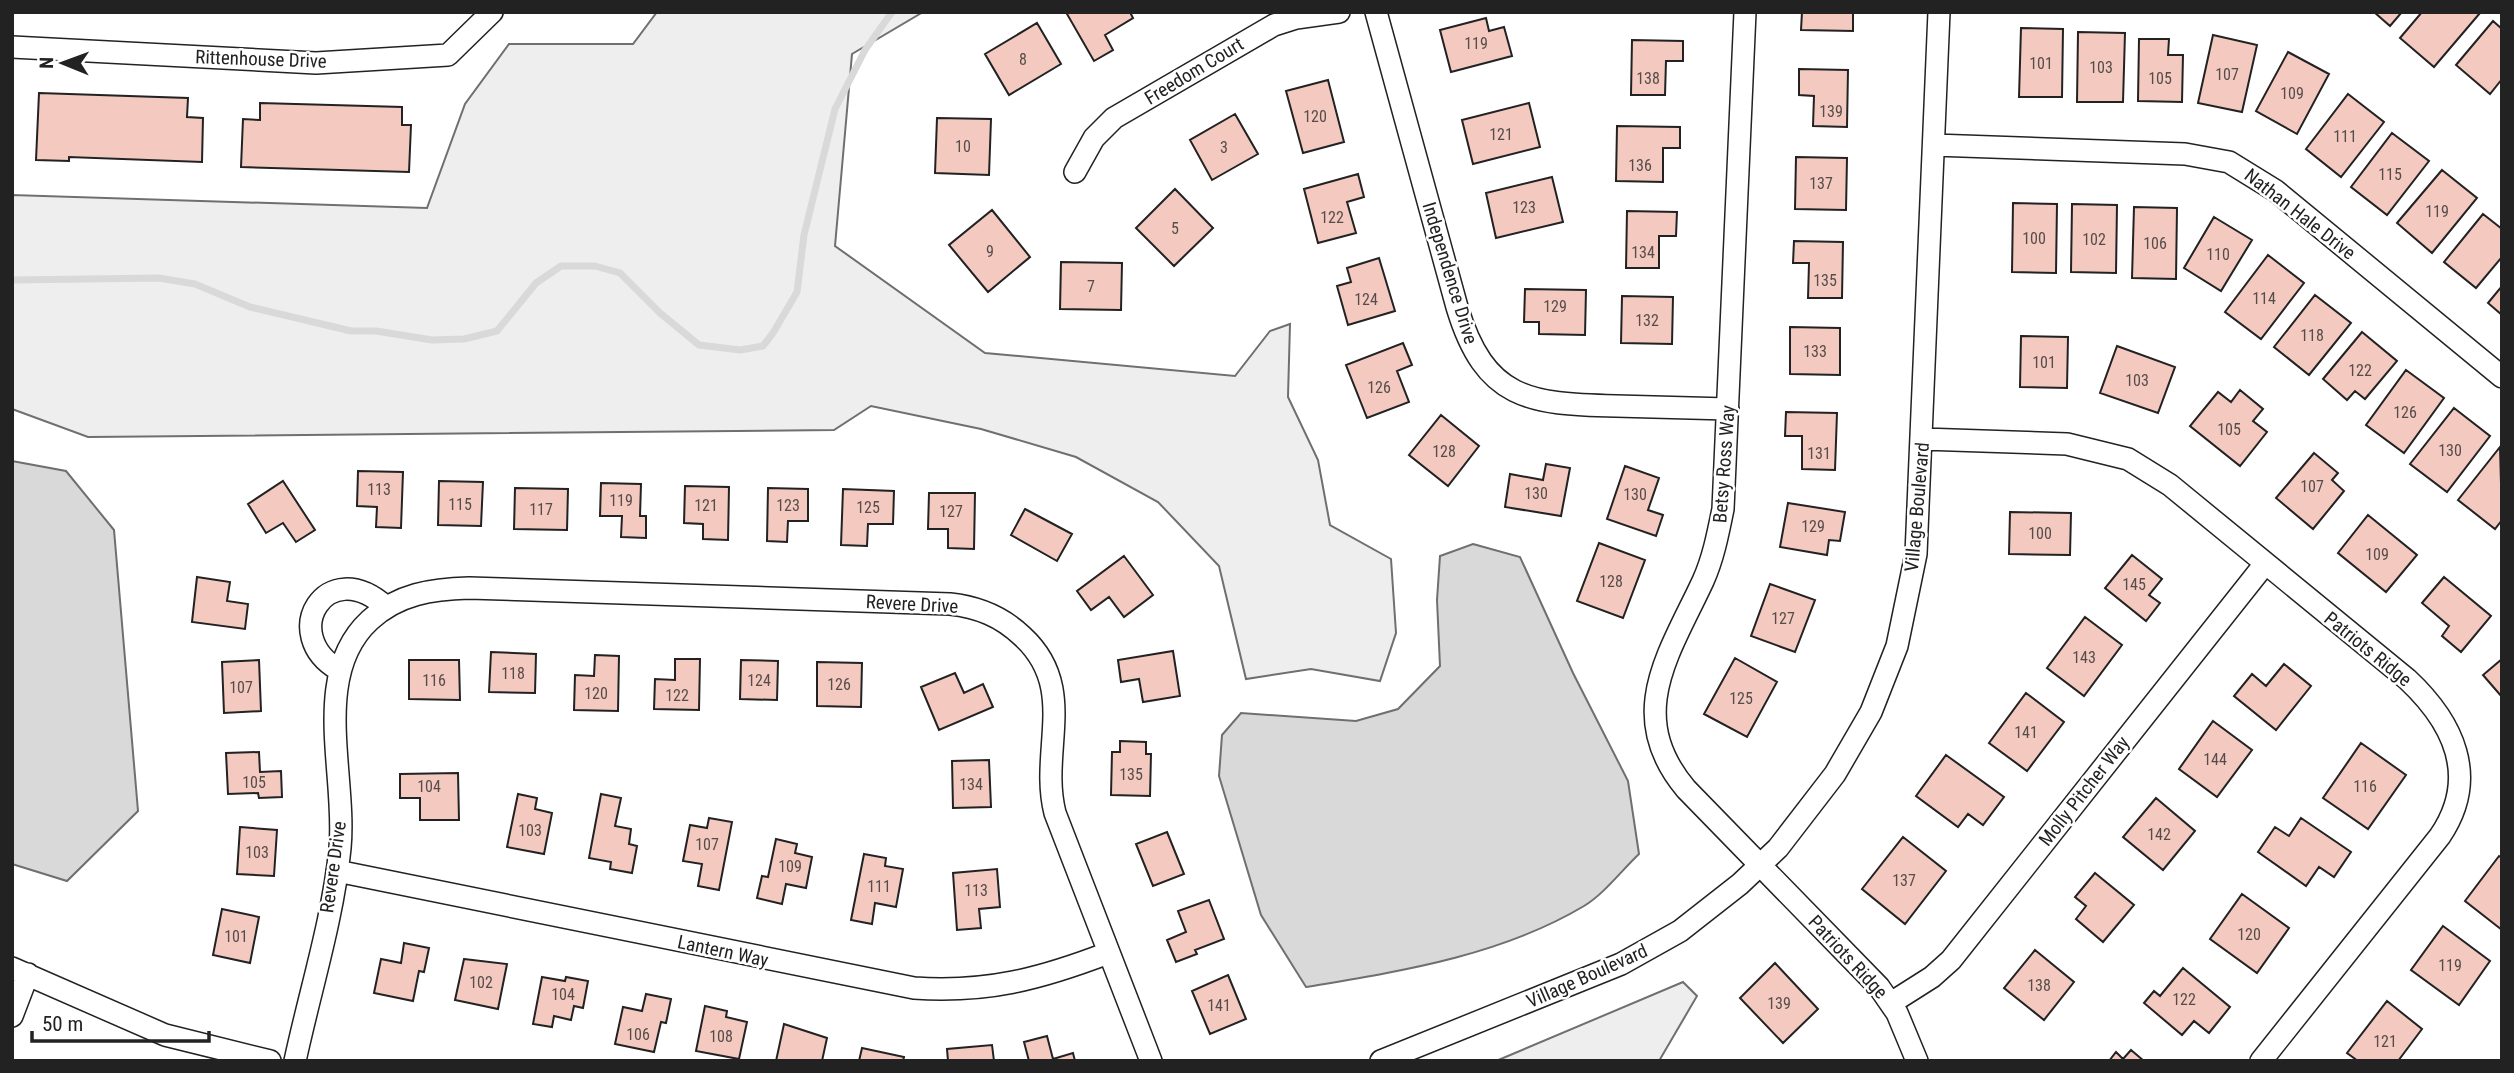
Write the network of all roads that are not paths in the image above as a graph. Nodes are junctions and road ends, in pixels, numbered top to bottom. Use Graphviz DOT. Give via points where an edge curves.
graph roads {
  1 [pos="492,12"];
  2 [pos="1339,12"];
  3 [pos="1376,12"];
  4 [pos="1745,12"];
  5 [pos="1939,12"];
  6 [pos="12,47"];
  7 [pos="1934,145"];
  8 [pos="1075,172"];
  9 [pos="2502,377"];
  10 [pos="1728,409"];
  11 [pos="1923,439"];
  12 [pos="2264,565"];
  13 [pos="386,607"];
  14 [pos="339,670"];
  15 [pos="1760,867"];
  16 [pos="337,871"];
  17 [pos="1108,953"];
  18 [pos="20,971"];
  19 [pos="1891,1003"];
  20 [pos="12,1016"];
  21 [pos="270,1061"];
  22 [pos="295,1061"];
  23 [pos="1151,1061"];
  24 [pos="1381,1061"];
  25 [pos="1917,1061"];
  26 [pos="2262,1061"];
  1 -- 6 [label="street, Rittenhouse Drive" via="448,55 316,63"];
  2 -- 8 [label="street, Freedom Court" via="1274,25 1114,118 1094,138"];
  3 -- 10 [label="street, Independence Drive" via="1459,315 1482,363 1511,389 1542,402"];
  4 -- 10 [label="street, Betsy Ross Way"];
  5 -- 7 [label="street, Village Boulevard"];
  7 -- 9 [label="street, Nathan Hale Drive" via="2185,154 2229,162 2276,191"];
  7 -- 11 [label="street, Village Boulevard"];
  10 -- 15 [label="street, Betsy Ross Way" via="1725,493 1717,539 1704,579 1662,664 1655,704 1658,735 1670,768"];
  11 -- 12 [label="street, Patriots Ridge" via="2067,444 2120,456 2170,485"];
  11 -- 15 [label="street, Village Boulevard" via="1916,554 1898,646 1871,712 1835,774"];
  12 -- 19 [label="street, Molly Pitcher Way" via="1951,960"];
  12 -- 26 [label="street, Patriots Ridge" via="2433,704 2451,733 2459,775 2446,827"];
  13 -- 14 [label="street, Revere Drive" via="355,635"];
  13 -- 14 [label="street" via="354,588 330,593 317,604 311,620 312,640 327,662"];
  13 -- 17 [label="street, Revere Drive" via="425,591 469,588 937,604 994,615 1032,645 1049,673 1055,709 1052,802"];
  14 -- 16 [label="street, Revere Drive" via="335,700 341,816"];
  15 -- 19 [label="street, Patriots Ridge"];
  15 -- 24 [label="street, Village Boulevard" via="1681,931 1643,953"];
  16 -- 17 [label="street, Lantern Way" via="914,988 971,990 1008,985"];
  16 -- 22 [label="street, Revere Drive"];
  17 -- 23 [label="street, Revere Drive"];
  18 -- 20 [label="street"];
  18 -- 21 [label="street" via="165,1035"];
  19 -- 25 [label="street, Patriots Ridge"];
}
